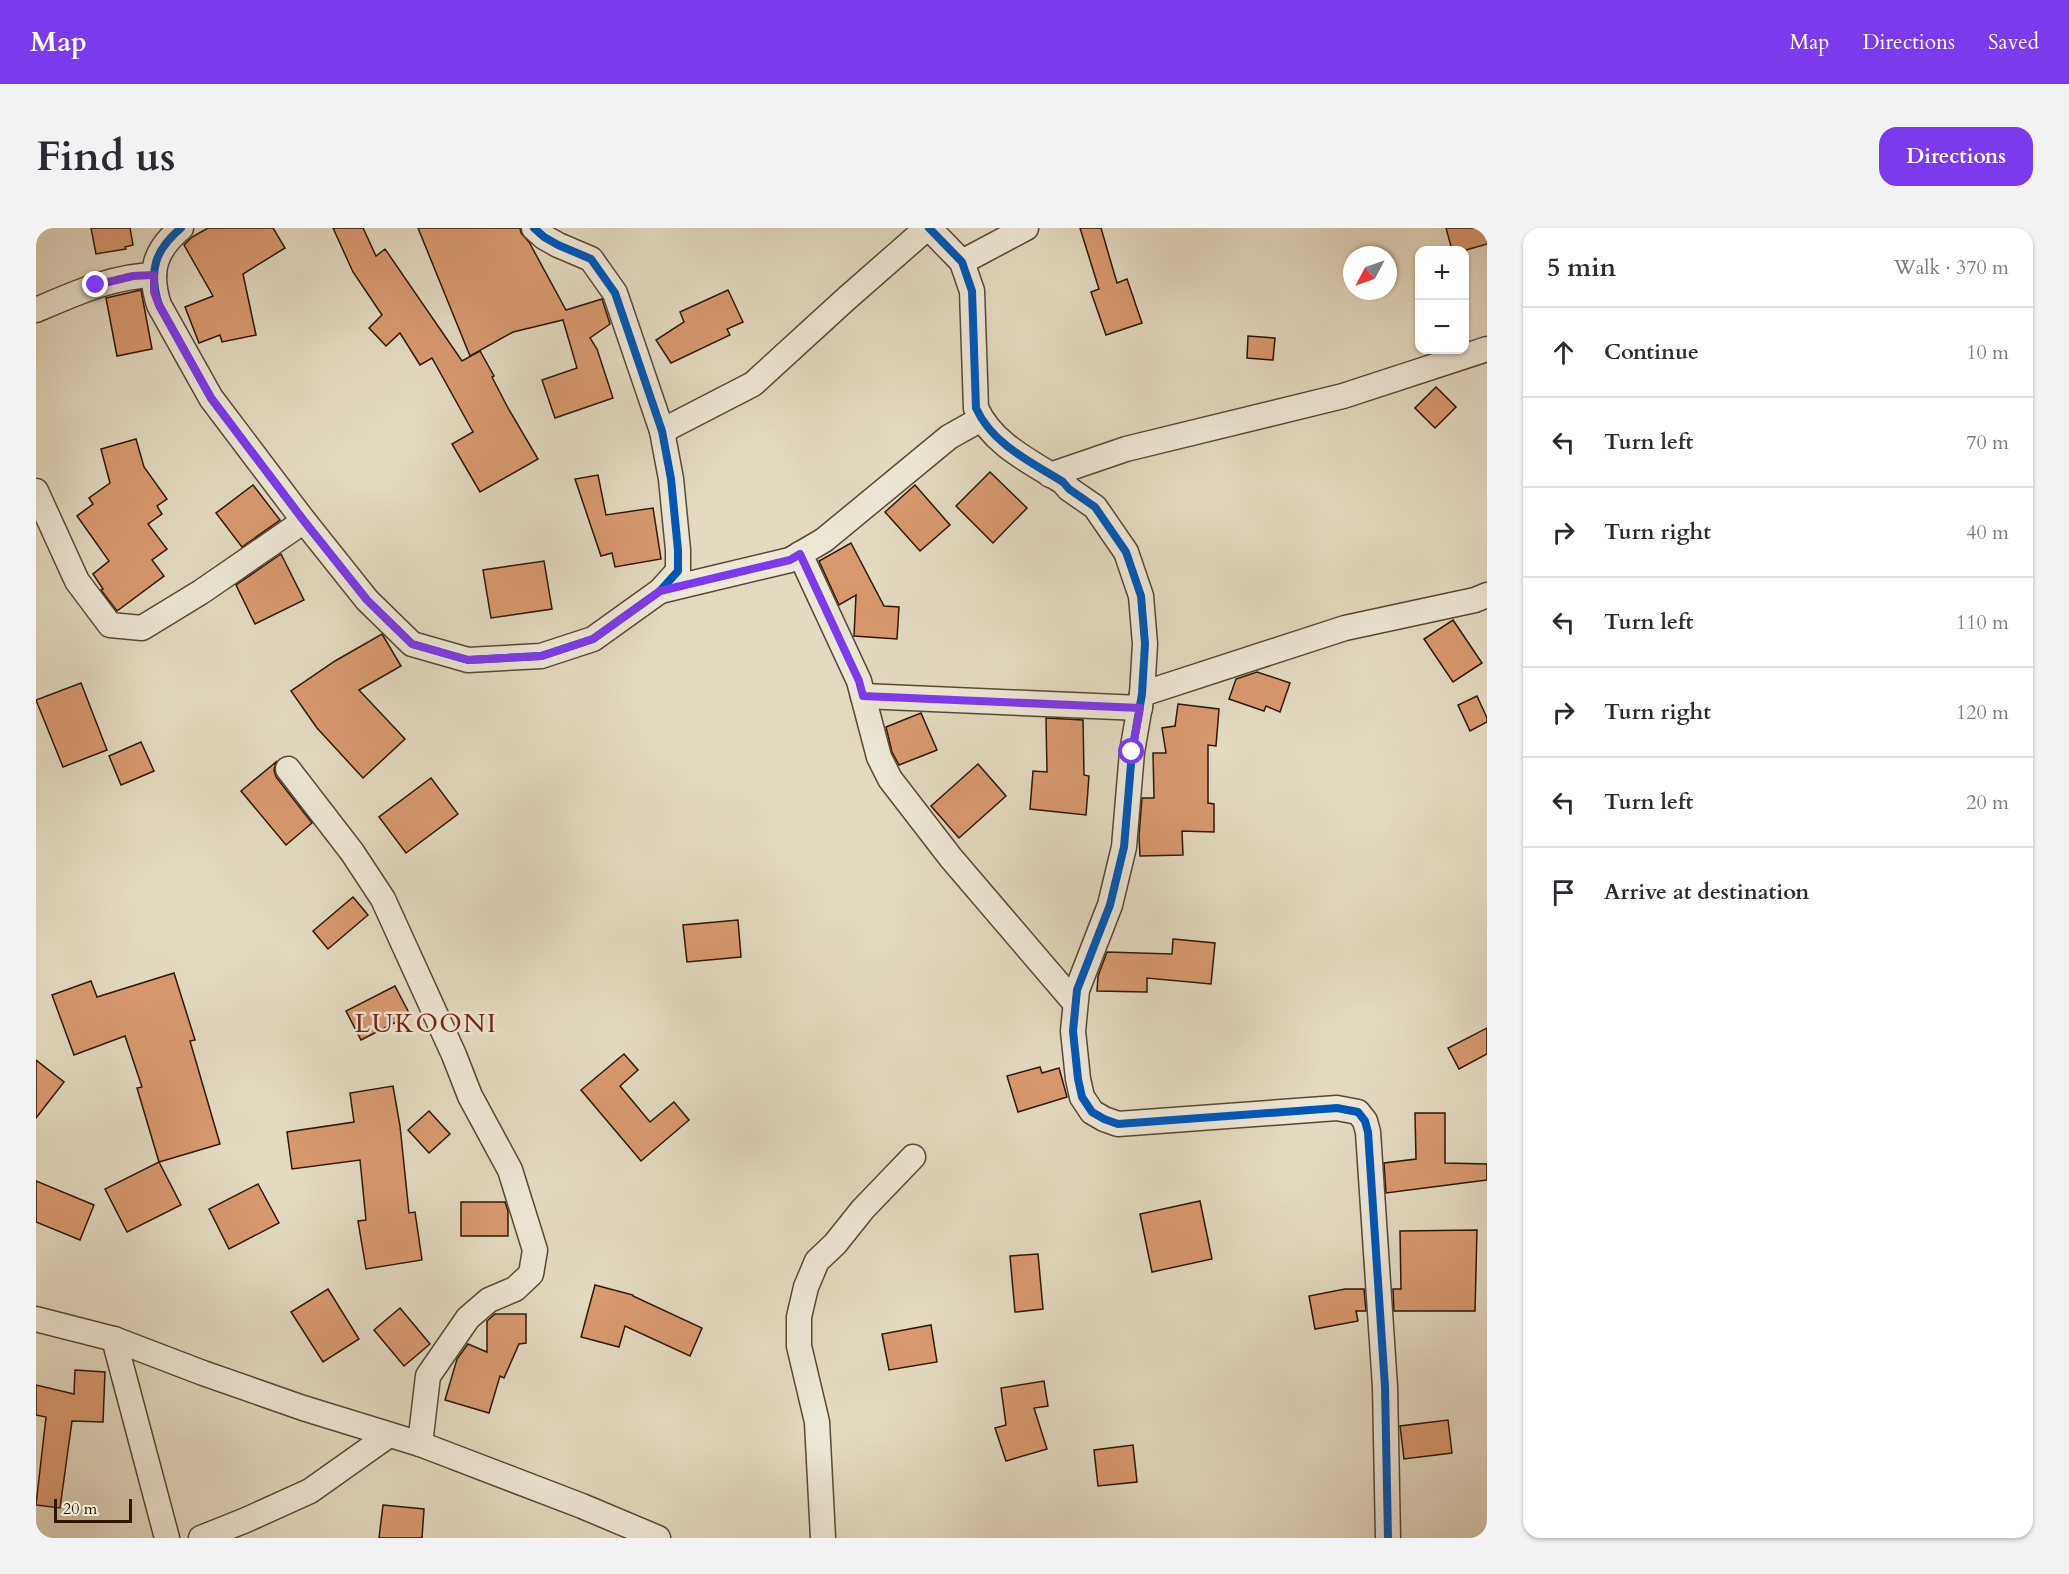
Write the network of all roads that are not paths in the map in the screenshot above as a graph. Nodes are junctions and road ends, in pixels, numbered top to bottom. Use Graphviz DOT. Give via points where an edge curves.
graph roads {
  1 [pos="181,228"];
  2 [pos="534,228"];
  3 [pos="928,228"];
  4 [pos="1026,228"];
  5 [pos="988,238"];
  6 [pos="962,262"];
  7 [pos="154,275"];
  8 [pos="36,310"];
  9 [pos="1487,349"];
  10 [pos="981,419"];
  11 [pos="662,431"];
  12 [pos="1050,475"];
  13 [pos="36,491"];
  14 [pos="304,521"];
  15 [pos="800,554"];
  16 [pos="660,591"];
  17 [pos="1487,595"];
  18 [pos="863,696"];
  19 [pos="1141,701"];
  20 [pos="288,769"];
  21 [pos="1075,1003"];
  22 [pos="913,1156"];
  23 [pos="36,1319"];
  24 [pos="114,1339"];
  25 [pos="389,1435"];
  26 [pos="420,1444"];
  27 [pos="168,1538"];
  28 [pos="201,1538"];
  29 [pos="658,1538"];
  30 [pos="823,1538"];
  31 [pos="1388,1538"];
  1 -- 7 [label="street" via="159,251"];
  2 -- 11 [label="street" via="551,241 591,260 615,293"];
  3 -- 6 [label="street"];
  3 -- 11 [label="street" via="753,384"];
  4 -- 5 [label="street"];
  5 -- 6 [label="street"];
  6 -- 10 [label="street" via="972,291 976,408"];
  7 -- 8 [label="street" via="96,285"];
  7 -- 14 [label="street" via="159,305 211,398"];
  9 -- 12 [label="street" via="1343,396 1126,449"];
  10 -- 12 [label="street" via="997,439"];
  10 -- 15 [label="street" via="949,437 824,540"];
  11 -- 16 [label="street" via="671,479 678,571"];
  12 -- 19 [label="street" via="1095,507 1126,552 1141,596 1145,644"];
  13 -- 14 [label="street" via="78,581 110,626 142,628"];
  14 -- 16 [label="street" via="367,600 412,644 468,660 542,656 593,639"];
  15 -- 16 [label="street" via="790,560"];
  15 -- 18 [label="street"];
  17 -- 19 [label="street" via="1345,628"];
  18 -- 19 [label="street"];
  18 -- 21 [label="street" via="879,757 890,778 951,858"];
  19 -- 21 [label="street" via="1132,752 1124,847 1110,905"];
  20 -- 26 [label="street" via="383,899 470,1096 510,1170 536,1250 531,1274 515,1289 489,1300 468,1318 428,1376"];
  21 -- 31 [label="street" via="1073,1031 1078,1079 1092,1112 1104,1119 1118,1124 1337,1108 1358,1112 1365,1121 1385,1387"];
  22 -- 30 [label="street" via="817,1261 806,1287 799,1346 817,1422"];
  23 -- 24 [label="street"];
  24 -- 25 [label="street" via="225,1381"];
  24 -- 27 [label="street"];
  25 -- 26 [label="street"];
  25 -- 28 [label="street" via="310,1491"];
  26 -- 29 [label="street"];
}
